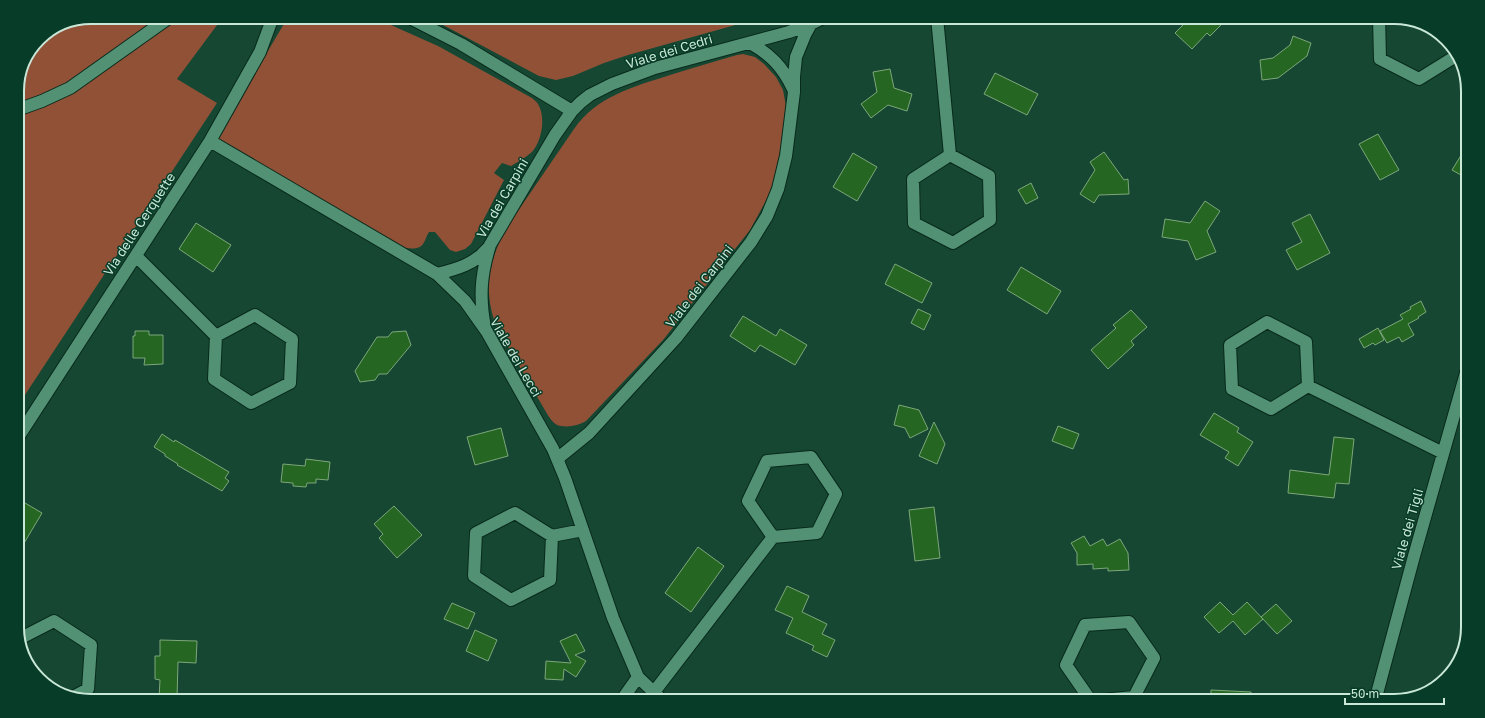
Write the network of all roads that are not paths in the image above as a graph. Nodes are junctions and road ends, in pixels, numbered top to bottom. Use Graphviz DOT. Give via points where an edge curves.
graph roads {
  1 [pos="150,24"];
  2 [pos="160,24"];
  3 [pos="270,24"];
  4 [pos="422,24"];
  5 [pos="811,24"];
  6 [pos="938,24"];
  7 [pos="1379,24"];
  8 [pos="147,33"];
  9 [pos="750,43"];
  10 [pos="1452,58"];
  11 [pos="794,92"];
  12 [pos="24,107"];
  13 [pos="572,111"];
  14 [pos="210,141"];
  15 [pos="950,156"];
  16 [pos="490,245"];
  17 [pos="136,256"];
  18 [pos="437,274"];
  19 [pos="487,332"];
  20 [pos="216,336"];
  21 [pos="1308,386"];
  22 [pos="1461,390"];
  23 [pos="24,429"];
  24 [pos="1443,453"];
  25 [pos="557,459"];
  26 [pos="582,530"];
  27 [pos="552,536"];
  28 [pos="773,537"];
  29 [pos="1129,622"];
  30 [pos="25,637"];
  31 [pos="638,677"];
  32 [pos="654,692"];
  33 [pos="81,693"];
  34 [pos="626,694"];
  35 [pos="1086,694"];
  36 [pos="1136,694"];
  37 [pos="1377,694"];
  1 -- 8 [label="street"];
  2 -- 8 [label="street"];
  3 -- 14 [label="street, Via delle Cerquette" via="260,52"];
  4 -- 13 [label="street" via="461,44"];
  5 -- 9 [label="street, Viale dei Cedri"];
  5 -- 11 [label="street, Viale dei Carpini" via="796,57"];
  6 -- 15 [label="street"];
  7 -- 10 [label="street" via="1380,59 1419,79"];
  8 -- 12 [label="street" via="70,88"];
  9 -- 11 [label="street" via="784,70"];
  9 -- 13 [label="street, Viale dei Cedri" via="655,68 612,84 590,95"];
  11 -- 25 [label="street, Viale dei Carpini" via="786,156 778,189 767,216 751,242 676,338 589,433"];
  13 -- 16 [label="street, Via dei Carpini"];
  14 -- 17 [label="street, Via delle Cerquette"];
  14 -- 18 [label="street, Viale dei Lecci"];
  15 -- 15 [label="street" via="913,179 914,223 953,243 990,220 990,198 989,176"];
  16 -- 18 [label="street" via="482,256 472,262"];
  16 -- 19 [label="street, Via dei Carpini" via="481,288 483,318"];
  17 -- 20 [label="street"];
  17 -- 23 [label="street, Via delle Cerquette"];
  18 -- 19 [label="street, Viale dei Lecci" via="465,301"];
  19 -- 25 [label="street, Viale dei Lecci"];
  20 -- 20 [label="street" via="214,379 251,403 290,383 292,339 255,315"];
  21 -- 21 [label="street" via="1306,342 1267,322 1230,345 1232,389 1245,396 1270,409"];
  21 -- 24 [label="street"];
  22 -- 24 [label="street, Viale dei Tigli"];
  24 -- 37 [label="street, Viale dei Tigli"];
  25 -- 26 [label="street, Viale dei Lecci"];
  26 -- 27 [label="street"];
  26 -- 31 [label="street, Viale dei Lecci" via="613,618"];
  27 -- 27 [label="street" via="515,513 476,533 474,576 511,600 524,594 550,580"];
  28 -- 28 [label="street" via="817,533 836,494 811,457 767,461 748,500"];
  28 -- 32 [label="street"];
  29 -- 35 [label="street" via="1085,625 1066,665"];
  29 -- 36 [label="street" via="1154,658"];
  30 -- 33 [label="street" via="54,621 90,645 88,689"];
  31 -- 32 [label="street, Viale dei Lecci"];
  31 -- 34 [label="street"];
}
